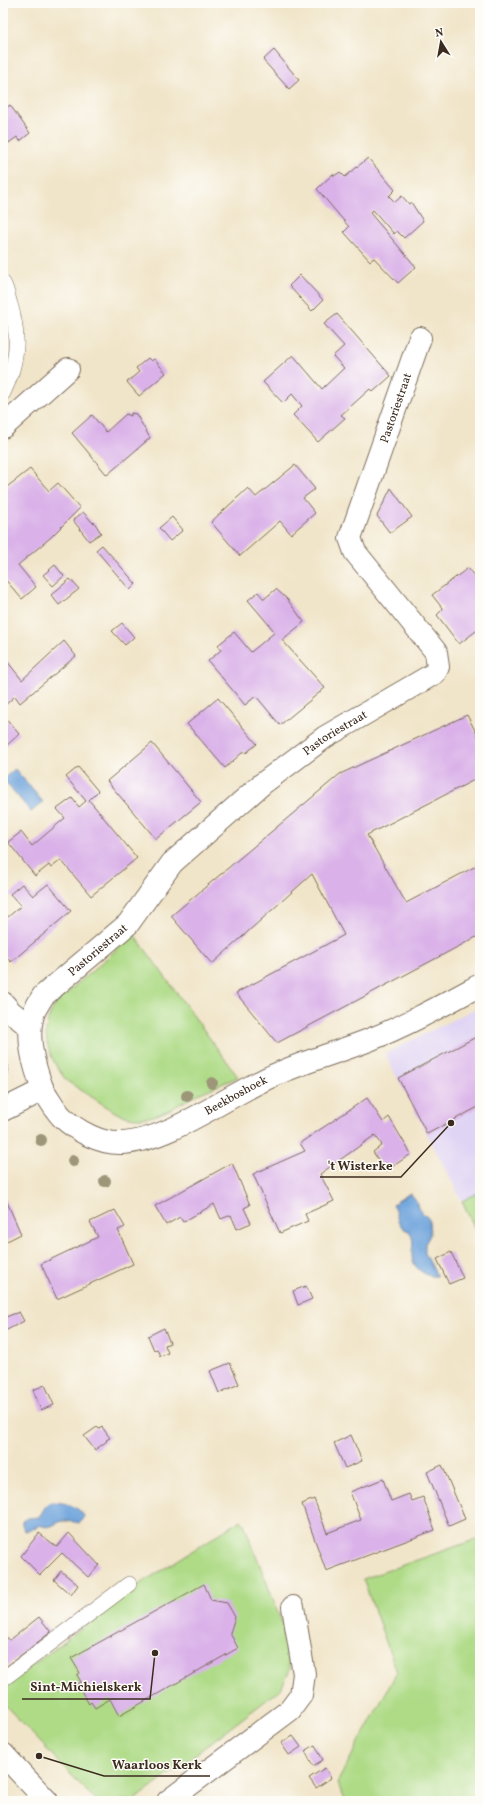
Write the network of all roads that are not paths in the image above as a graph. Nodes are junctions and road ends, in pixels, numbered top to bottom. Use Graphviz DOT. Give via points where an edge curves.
graph roads {
  1 [pos="3,284"];
  2 [pos="420,338"];
  3 [pos="68,369"];
  4 [pos="3,393"];
  5 [pos="3,426"];
  6 [pos="480,985"];
  7 [pos="3,1003"];
  8 [pos="30,1027"];
  9 [pos="43,1090"];
  10 [pos="3,1110"];
  11 [pos="129,1584"];
  12 [pos="293,1607"];
  13 [pos="3,1679"];
  14 [pos="3,1754"];
  15 [pos="47,1801"];
  16 [pos="168,1801"];
  1 -- 4 [label="lane" via="16,323 16,343 13,368"];
  2 -- 8 [label="street, Pastoriestraat" via="350,538 355,552 436,652 438,667 434,673 325,737 262,784 172,863 128,924 43,996 34,1012"];
  3 -- 5 [label="street"];
  6 -- 9 [label="street, Beekboshoek" via="410,1022 268,1077 147,1139 121,1143 101,1141 80,1130 62,1116"];
  7 -- 8 [label="street"];
  8 -- 9 [label="street, Pastoriestraat" via="35,1069"];
  9 -- 10 [label="street"];
  11 -- 13 [label="lane"];
  12 -- 16 [label="street" via="304,1674 301,1695 290,1710"];
  14 -- 15 [label="street"];
}
